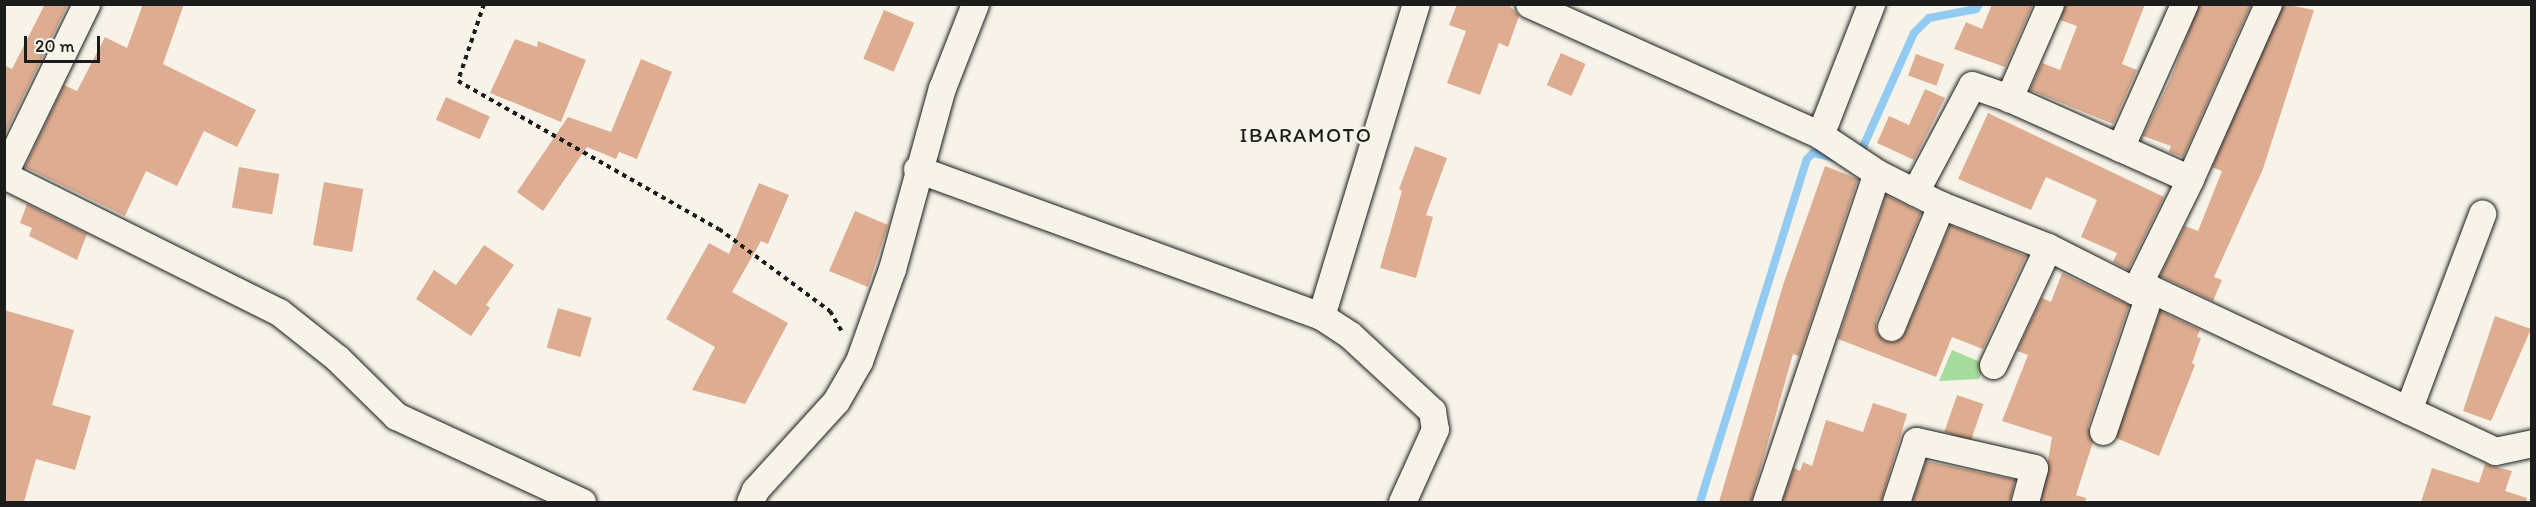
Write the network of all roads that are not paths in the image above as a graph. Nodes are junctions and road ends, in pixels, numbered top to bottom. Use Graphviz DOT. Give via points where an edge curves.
graph roads {
  1 [pos="86,4"];
  2 [pos="975,4"];
  3 [pos="1416,4"];
  4 [pos="1529,4"];
  5 [pos="1871,4"];
  6 [pos="2050,4"];
  7 [pos="2184,4"];
  8 [pos="2268,4"];
  9 [pos="2009,98"];
  10 [pos="1820,135"];
  11 [pos="2120,148"];
  12 [pos="1861,162"];
  13 [pos="917,169"];
  14 [pos="4,174"];
  15 [pos="2190,179"];
  16 [pos="1915,192"];
  17 [pos="1941,205"];
  18 [pos="2482,214"];
  19 [pos="2048,247"];
  20 [pos="2143,290"];
  21 [pos="1321,316"];
  22 [pos="1891,327"];
  23 [pos="1993,365"];
  24 [pos="2408,410"];
  25 [pos="2103,431"];
  26 [pos="2532,443"];
  27 [pos="582,502"];
  28 [pos="750,502"];
  29 [pos="1402,502"];
  30 [pos="1766,502"];
  31 [pos="1896,502"];
  32 [pos="2025,502"];
  1 -- 14 [label="street"];
  2 -- 13 [label="street" via="942,88"];
  3 -- 21 [label="street"];
  4 -- 10 [label="street"];
  5 -- 10 [label="street"];
  6 -- 9 [label="street"];
  7 -- 11 [label="street"];
  8 -- 15 [label="street"];
  9 -- 11 [label="street"];
  9 -- 16 [label="street" via="1972,85"];
  10 -- 12 [label="street"];
  11 -- 15 [label="street"];
  12 -- 16 [label="street"];
  12 -- 30 [label="street"];
  13 -- 21 [label="street"];
  13 -- 28 [label="street" via="892,269 859,361 836,401 755,490"];
  14 -- 27 [label="street" via="279,312 337,358 396,416"];
  15 -- 20 [label="street"];
  16 -- 17 [label="street"];
  17 -- 19 [label="street"];
  17 -- 22 [label="street"];
  18 -- 24 [label="street"];
  19 -- 20 [label="street"];
  19 -- 23 [label="street"];
  20 -- 24 [label="street"];
  20 -- 25 [label="street"];
  21 -- 29 [label="street" via="1350,335 1432,411 1435,429"];
  24 -- 26 [label="street" via="2495,451"];
  31 -- 32 [label="street" via="1916,441 2034,468"];
}
